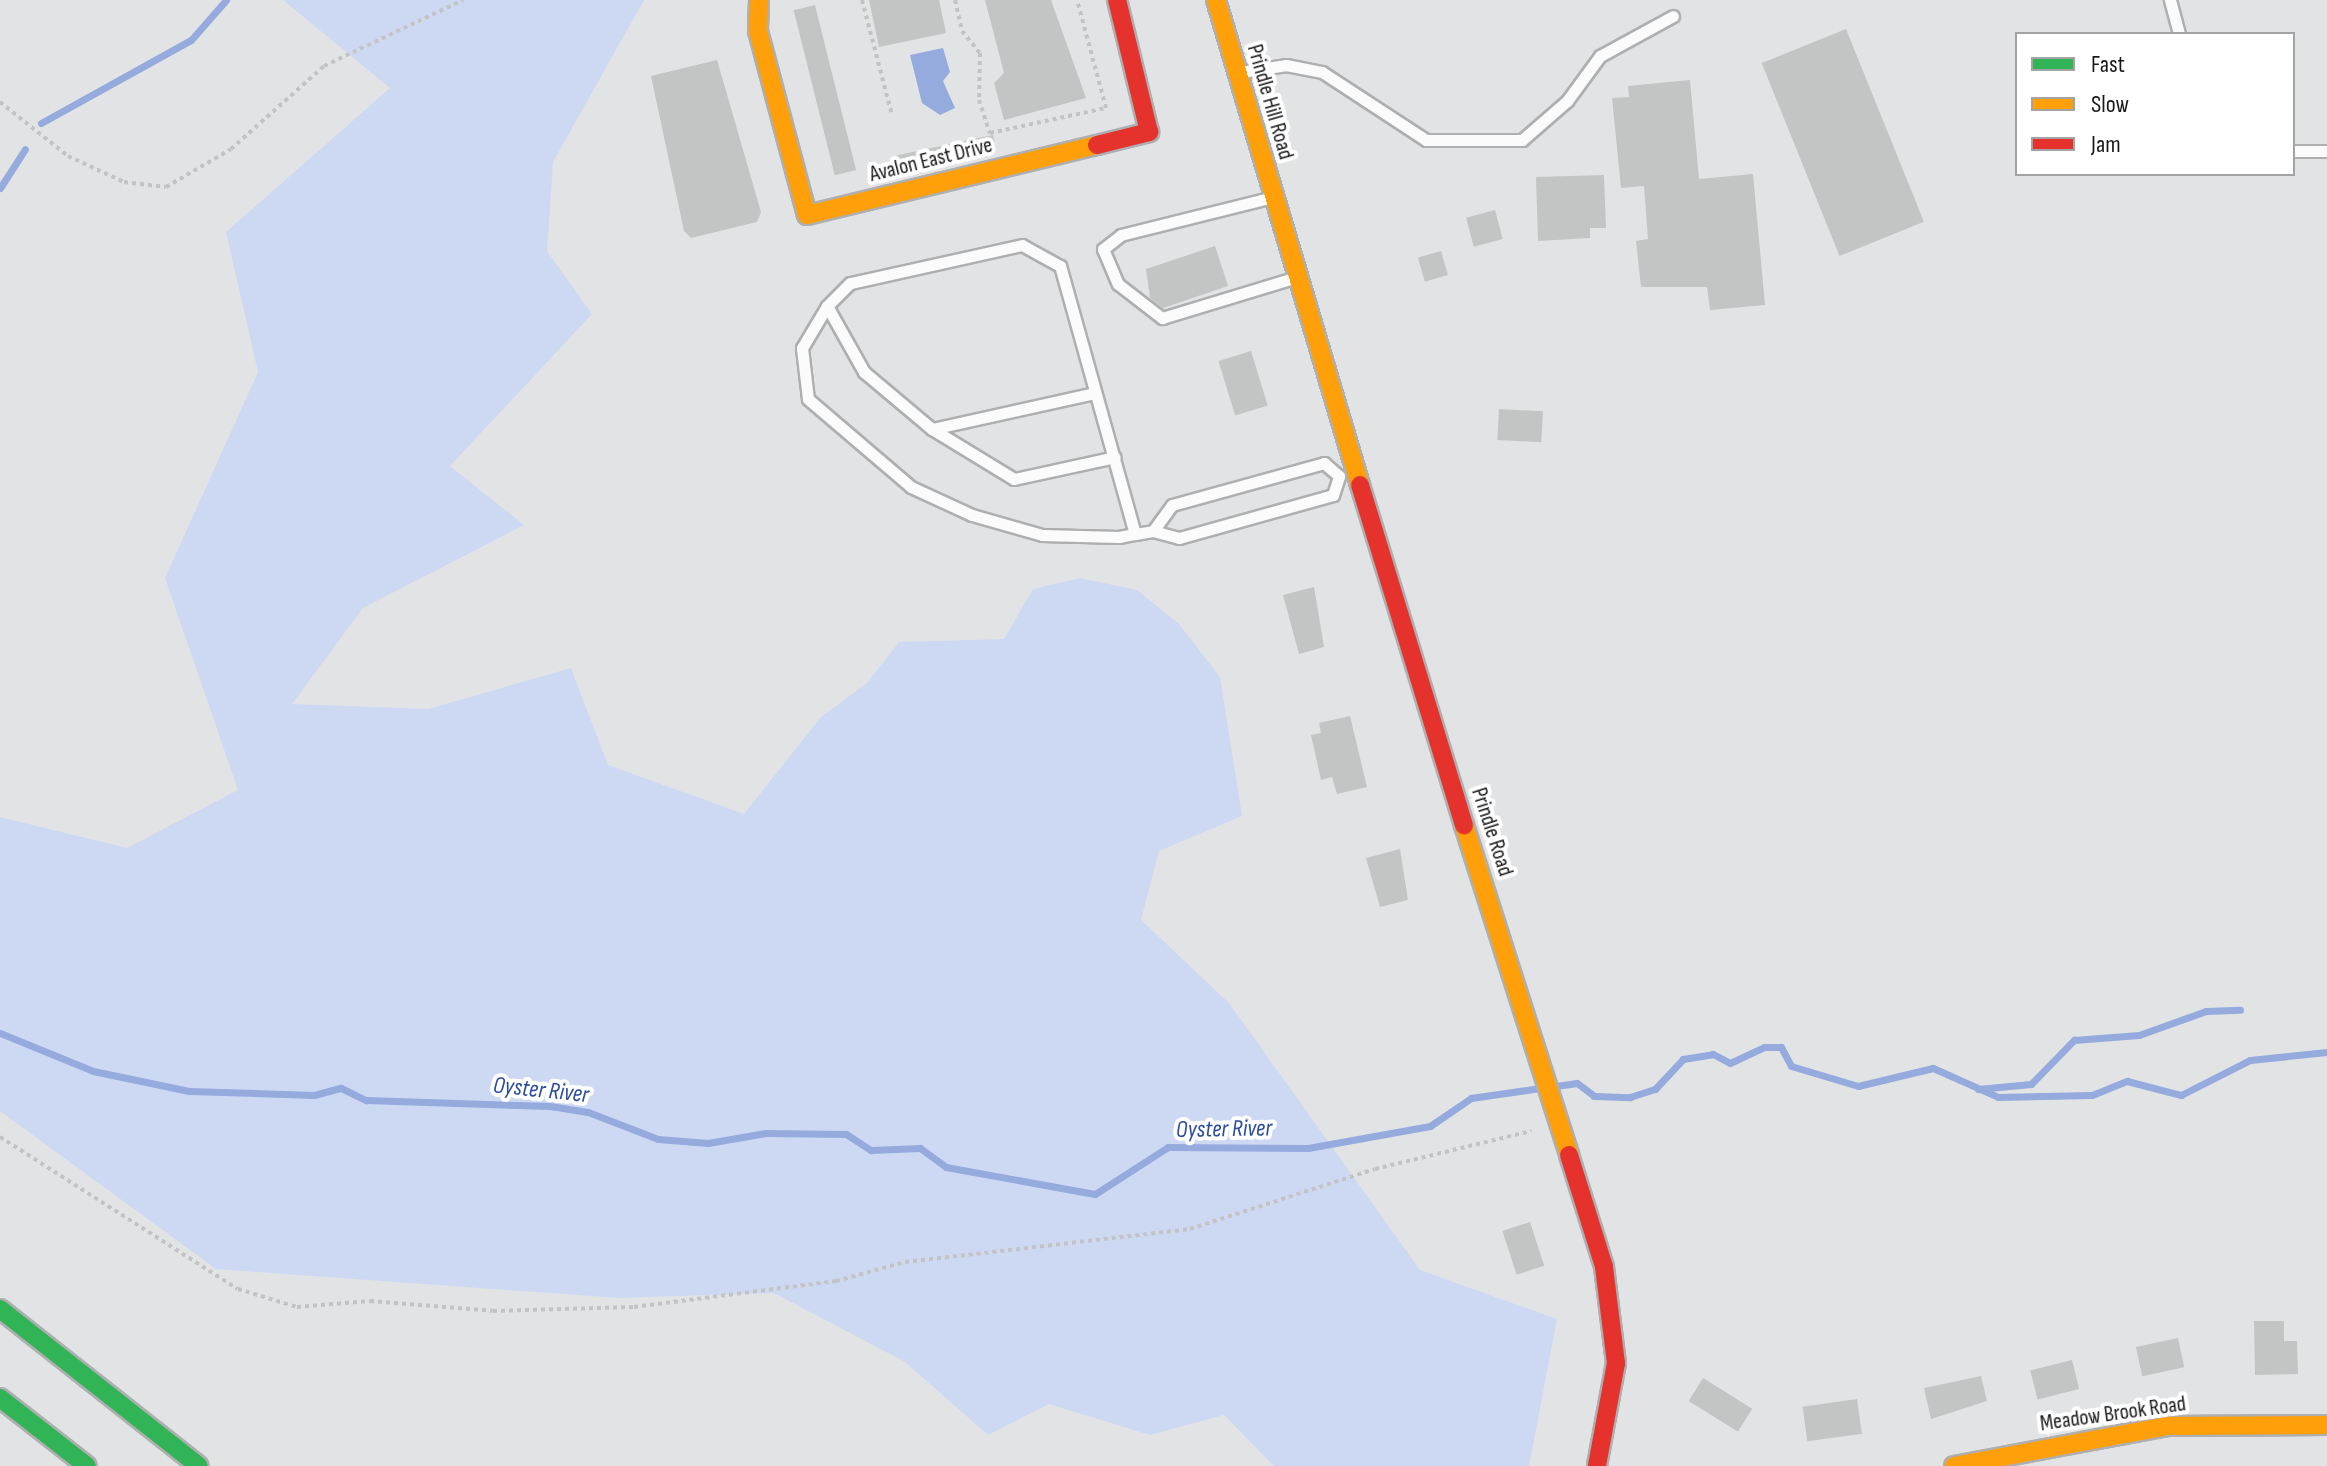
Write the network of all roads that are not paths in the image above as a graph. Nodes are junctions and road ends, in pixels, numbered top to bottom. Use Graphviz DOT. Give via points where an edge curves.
graph roads {
  1 [pos="759,0"];
  2 [pos="1117,0"];
  3 [pos="1216,0"];
  4 [pos="2170,0"];
  5 [pos="1673,16"];
  6 [pos="2178,32"];
  7 [pos="1236,73"];
  8 [pos="2295,151"];
  9 [pos="2327,151"];
  10 [pos="1273,197"];
  11 [pos="1280,218"];
  12 [pos="1297,276"];
  13 [pos="827,306"];
  14 [pos="1094,393"];
  15 [pos="932,429"];
  16 [pos="1115,457"];
  17 [pos="1347,473"];
  18 [pos="1153,531"];
  19 [pos="1135,534"];
  20 [pos="0,1309"];
  21 [pos="0,1398"];
  22 [pos="2327,1425"];
  23 [pos="87,1466"];
  24 [pos="199,1466"];
  25 [pos="1597,1466"];
  26 [pos="1954,1466"];
  1 -- 2 [label="main road, Avalon East Drive" via="758,31 807,215 1149,132"];
  3 -- 7 [label="main road, Prindle Hill Road"];
  4 -- 6 [label="lane"];
  5 -- 7 [label="lane" via="1600,56 1567,101 1522,140 1426,140 1322,72 1286,65"];
  7 -- 10 [label="main road, Prindle Hill Road"];
  8 -- 9 [label="lane"];
  10 -- 11 [label="main road, Prindle Hill Road"];
  10 -- 12 [label="lane" via="1121,235 1103,249 1118,284 1162,318"];
  11 -- 12 [label="main road, Prindle Road"];
  12 -- 17 [label="main road, Prindle Road"];
  13 -- 14 [label="lane" via="850,283 1022,245 1060,266"];
  13 -- 15 [label="lane" via="864,372"];
  13 -- 19 [label="lane" via="802,348 808,399 911,487 1042,535"];
  14 -- 15 [label="lane"];
  14 -- 16 [label="lane"];
  15 -- 16 [label="lane" via="1014,479"];
  16 -- 19 [label="lane"];
  17 -- 18 [label="lane" via="1333,495 1179,538"];
  17 -- 18 [label="lane" via="1324,463 1172,505"];
  17 -- 25 [label="main road, Prindle Road" via="1558,1118 1615,1333 1613,1399"];
  18 -- 19 [label="lane"];
  20 -- 24 [label="main road"];
  21 -- 23 [label="main road"];
  22 -- 26 [label="main road, Meadow Brook Road" via="2168,1426"];
}
